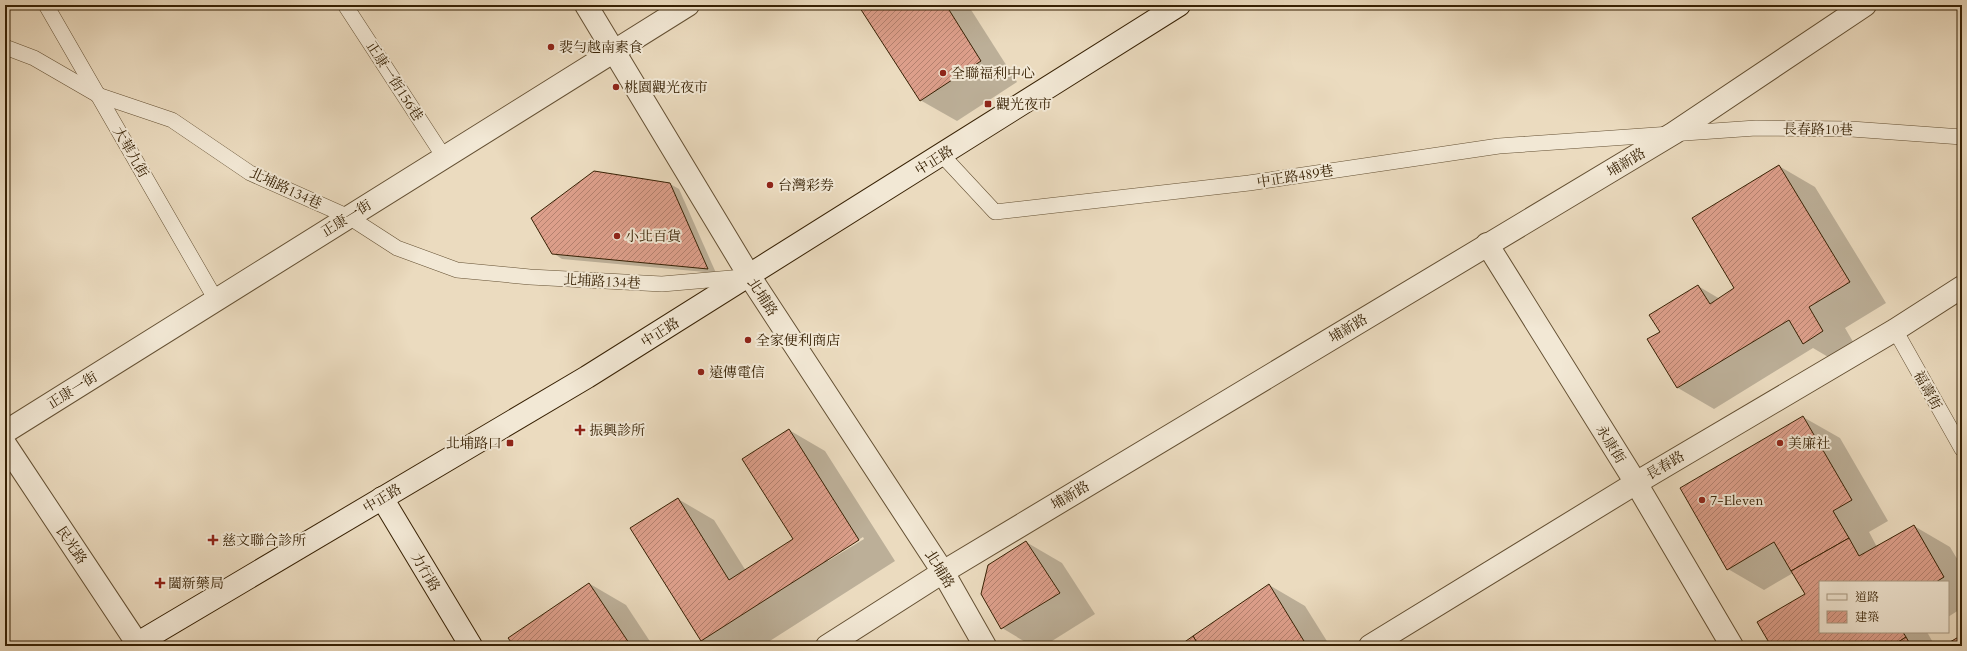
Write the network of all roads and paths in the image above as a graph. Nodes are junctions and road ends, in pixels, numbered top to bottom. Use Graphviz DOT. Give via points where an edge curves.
graph roads {
  1 [pos="46,5"];
  2 [pos="345,5"];
  3 [pos="586,5"];
  4 [pos="688,5"];
  5 [pos="1179,5"];
  6 [pos="1865,5"];
  7 [pos="5,46"];
  8 [pos="615,52"];
  9 [pos="98,95"];
  10 [pos="1674,133"];
  11 [pos="1962,137"];
  12 [pos="942,155"];
  13 [pos="444,157"];
  14 [pos="349,217"];
  15 [pos="1487,244"];
  16 [pos="750,277"];
  17 [pos="1962,287"];
  18 [pos="216,300"];
  19 [pos="1895,330"];
  20 [pos="5,432"];
  21 [pos="5,444"];
  22 [pos="1962,449"];
  23 [pos="1636,483"];
  24 [pos="382,498"];
  25 [pos="943,572"];
  26 [pos="136,645"];
  27 [pos="471,646"];
  28 [pos="827,646"];
  29 [pos="985,646"];
  30 [pos="1370,646"];
  31 [pos="1732,646"];
  1 -- 9 [label="lane, 大華九街"];
  2 -- 13 [label="lane, 正康一街156巷"];
  3 -- 8 [label="street, 北埔路"];
  4 -- 8 [label="street, 正康一街"];
  5 -- 12 [label="street, 中正路"];
  6 -- 10 [label="street, 埔新路"];
  7 -- 9 [label="lane, 北埔路134巷" via="34,58"];
  8 -- 13 [label="street, 正康一街"];
  8 -- 16 [label="street, 北埔路"];
  9 -- 14 [label="lane, 北埔路134巷" via="172,120 250,173"];
  9 -- 18 [label="lane, 大華九街"];
  10 -- 11 [label="lane, 長春路10巷" via="1756,128 1851,129"];
  10 -- 12 [label="lane, 中正路489巷" via="1499,146 1249,183 995,212"];
  10 -- 15 [label="street, 埔新路"];
  12 -- 16 [label="street, 中正路"];
  13 -- 14 [label="street, 正康一街"];
  14 -- 16 [label="lane, 北埔路134巷" via="397,248 457,270 530,277 662,284"];
  14 -- 18 [label="street, 正康一街"];
  15 -- 23 [label="street, 永康街"];
  15 -- 25 [label="street, 埔新路"];
  16 -- 24 [label="street, 中正路"];
  16 -- 25 [label="street, 北埔路"];
  17 -- 19 [label="street, 長春路"];
  18 -- 20 [label="street, 正康一街"];
  19 -- 22 [label="lane, 福壽街"];
  19 -- 23 [label="street, 長春路"];
  21 -- 26 [label="street, 民光路"];
  23 -- 30 [label="street, 長春路"];
  23 -- 31 [label="street, 永康街"];
  24 -- 26 [label="street, 中正路"];
  24 -- 27 [label="street, 力行路"];
  25 -- 28 [label="street, 埔新路"];
  25 -- 29 [label="street, 北埔路"];
}
